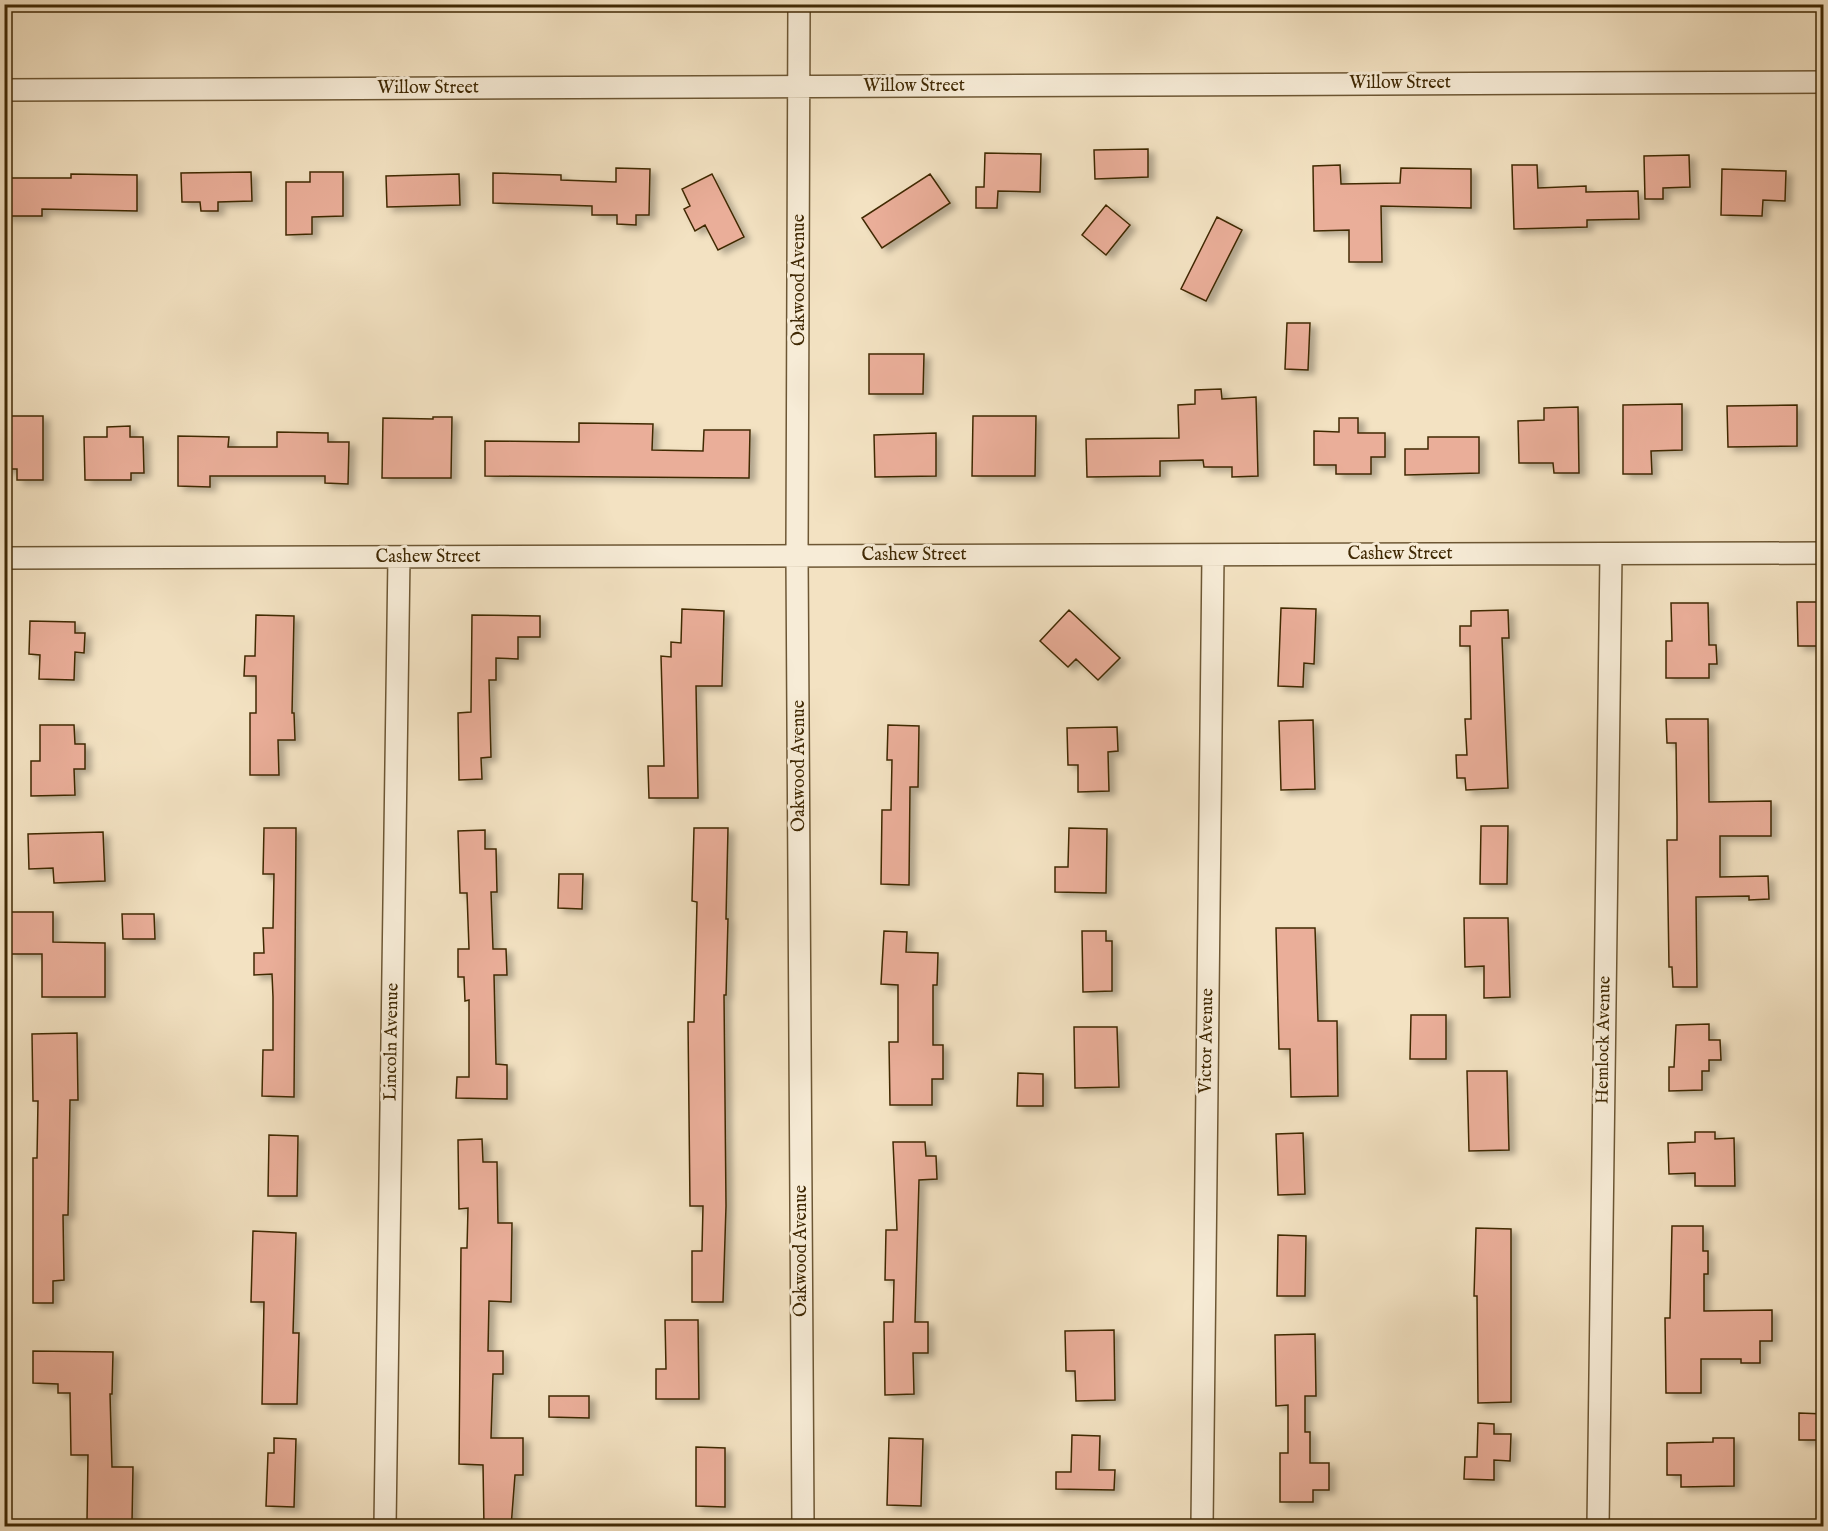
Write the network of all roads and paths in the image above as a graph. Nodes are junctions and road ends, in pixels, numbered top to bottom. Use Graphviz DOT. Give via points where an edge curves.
graph roads {
  1 [pos="799,4"];
  2 [pos="1824,82"];
  3 [pos="799,86"];
  4 [pos="4,90"];
  5 [pos="1824,553"];
  6 [pos="1611,554"];
  7 [pos="1213,555"];
  8 [pos="797,556"];
  9 [pos="399,557"];
  10 [pos="4,558"];
  11 [pos="386,1527"];
  12 [pos="803,1527"];
  13 [pos="1202,1527"];
  14 [pos="1598,1527"];
  1 -- 3 [label="street, Oakwood Avenue"];
  2 -- 3 [label="street, Willow Street"];
  3 -- 4 [label="street, Willow Street"];
  3 -- 8 [label="street, Oakwood Avenue"];
  5 -- 6 [label="street, Cashew Street"];
  6 -- 7 [label="street, Cashew Street"];
  6 -- 14 [label="street, Hemlock Avenue"];
  7 -- 8 [label="street, Cashew Street"];
  7 -- 13 [label="street, Victor Avenue"];
  8 -- 9 [label="street, Cashew Street"];
  8 -- 12 [label="street, Oakwood Avenue"];
  9 -- 10 [label="street, Cashew Street"];
  9 -- 11 [label="street, Lincoln Avenue"];
}
